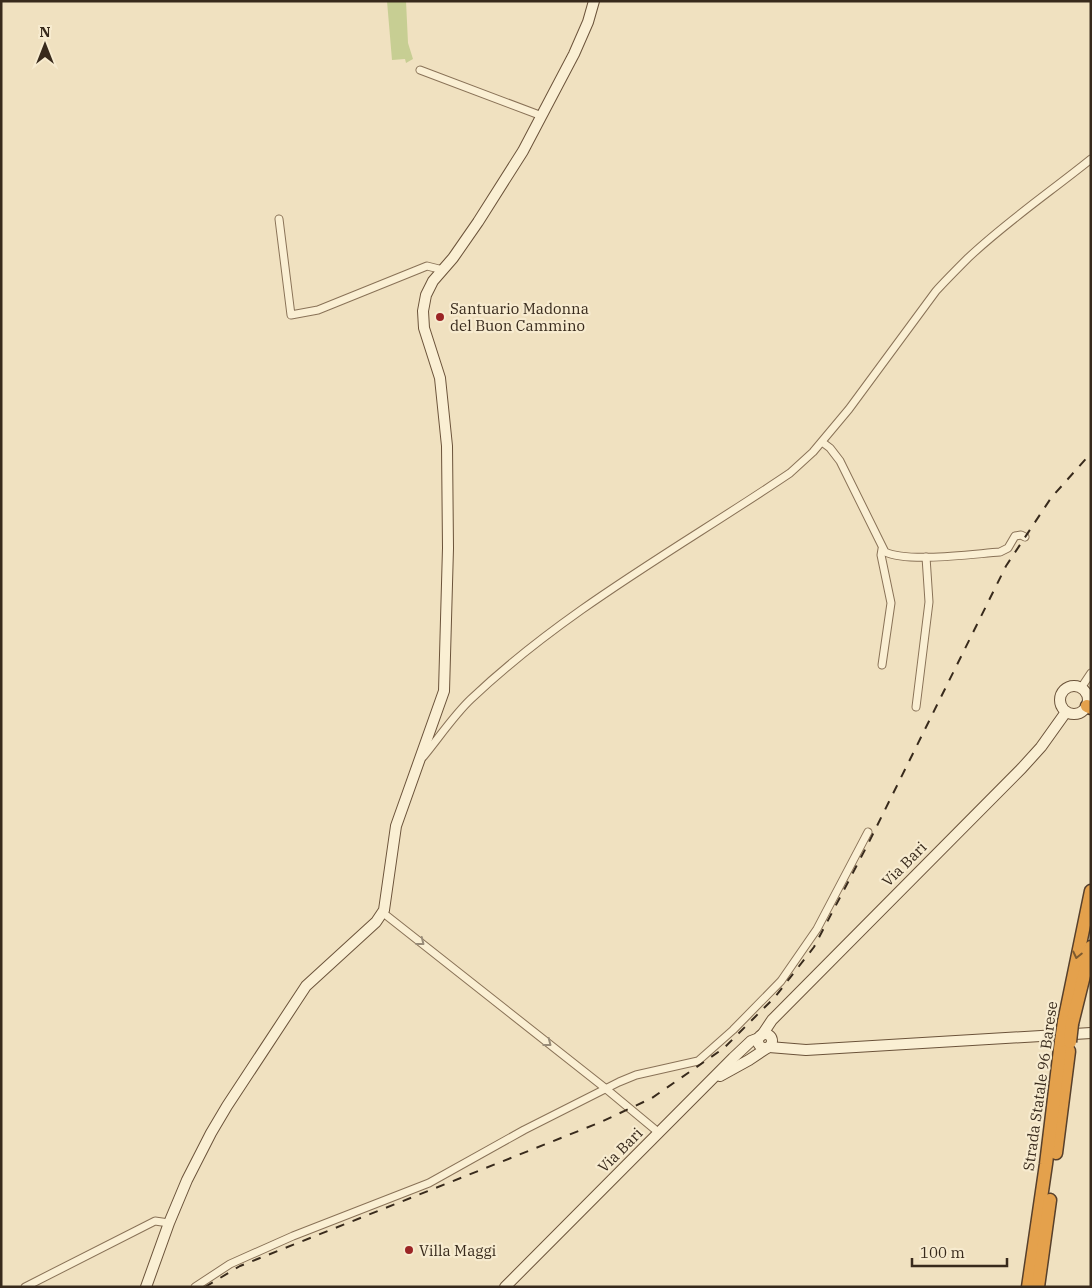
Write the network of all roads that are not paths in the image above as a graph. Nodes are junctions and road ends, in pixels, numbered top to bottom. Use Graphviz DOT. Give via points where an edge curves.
graph roads {
  1 [pos="594,1"];
  2 [pos="420,70"];
  3 [pos="542,116"];
  4 [pos="1091,159"];
  5 [pos="279,218"];
  6 [pos="443,270"];
  7 [pos="822,442"];
  8 [pos="1025,537"];
  9 [pos="882,549"];
  10 [pos="926,557"];
  11 [pos="882,665"];
  12 [pos="1091,673"];
  13 [pos="1081,688"];
  14 [pos="916,707"];
  15 [pos="1089,707"];
  16 [pos="1066,712"];
  17 [pos="421,760"];
  18 [pos="868,832"];
  19 [pos="1091,890"];
  20 [pos="382,912"];
  21 [pos="1091,947"];
  22 [pos="1068,1023"];
  23 [pos="1091,1034"];
  24 [pos="767,1041"];
  25 [pos="1066,1042"];
  26 [pos="712,1080"];
  27 [pos="605,1088"];
  28 [pos="658,1132"];
  29 [pos="169,1223"];
  30 [pos="26,1287"];
  31 [pos="146,1287"];
  32 [pos="196,1287"];
  33 [pos="505,1287"];
  34 [pos="1028,1287"];
  35 [pos="1038,1287"];
  1 -- 3 [label="street" via="574,54"];
  2 -- 3 [label="street"];
  3 -- 6 [label="street" via="478,222"];
  4 -- 7 [label="street" via="1003,228 936,291"];
  5 -- 6 [label="street" via="290,315 318,310 426,266"];
  6 -- 17 [label="street" via="426,295 423,311 424,328 440,378 447,446 444,691"];
  7 -- 9 [label="street" via="840,461"];
  7 -- 17 [label="street" via="790,473 557,628 470,701"];
  8 -- 10 [label="street" via="1015,536 1008,548 1000,552"];
  9 -- 10 [label="street" via="895,555"];
  9 -- 11 [label="street" via="891,603"];
  10 -- 14 [label="street" via="929,602"];
  12 -- 13 [label="street"];
  13 -- 15 [label="street" via="1087,694"];
  13 -- 16 [label="street" via="1069,687 1060,696"];
  15 -- 16 [label="street" via="1074,715"];
  16 -- 24 [label="street, Via Bari" via="1022,768 776,1016"];
  17 -- 20 [label="street" via="396,826"];
  18 -- 27 [label="street" via="817,929 781,981 740,1024 698,1062 636,1075"];
  19 -- 22 [label="highway, Strada Statale 96 Barese, one-way"];
  20 -- 27 [label="street, one-way"];
  20 -- 29 [label="street" via="376,922 306,986 211,1133"];
  21 -- 22 [label="highway, Strada Statale 96 Barese"];
  22 -- 25 [label="highway, Strada Statale 96 Barese, bridge"];
  23 -- 24 [label="street" via="793,1049"];
  24 -- 26 [label="street" via="749,1060"];
  24 -- 26 [label="street, Via Bari" via="751,1041"];
  25 -- 34 [label="highway, Strada Statale 96 Barese"];
  25 -- 35 [label="highway, Strada Statale 96 Barese" via="1060,1124"];
  26 -- 28 [label="street, Via Bari"];
  27 -- 28 [label="street"];
  27 -- 32 [label="street" via="429,1183 230,1264"];
  28 -- 33 [label="street, Via Bari"];
  29 -- 30 [label="street" via="155,1220"];
  29 -- 31 [label="street"];
}
